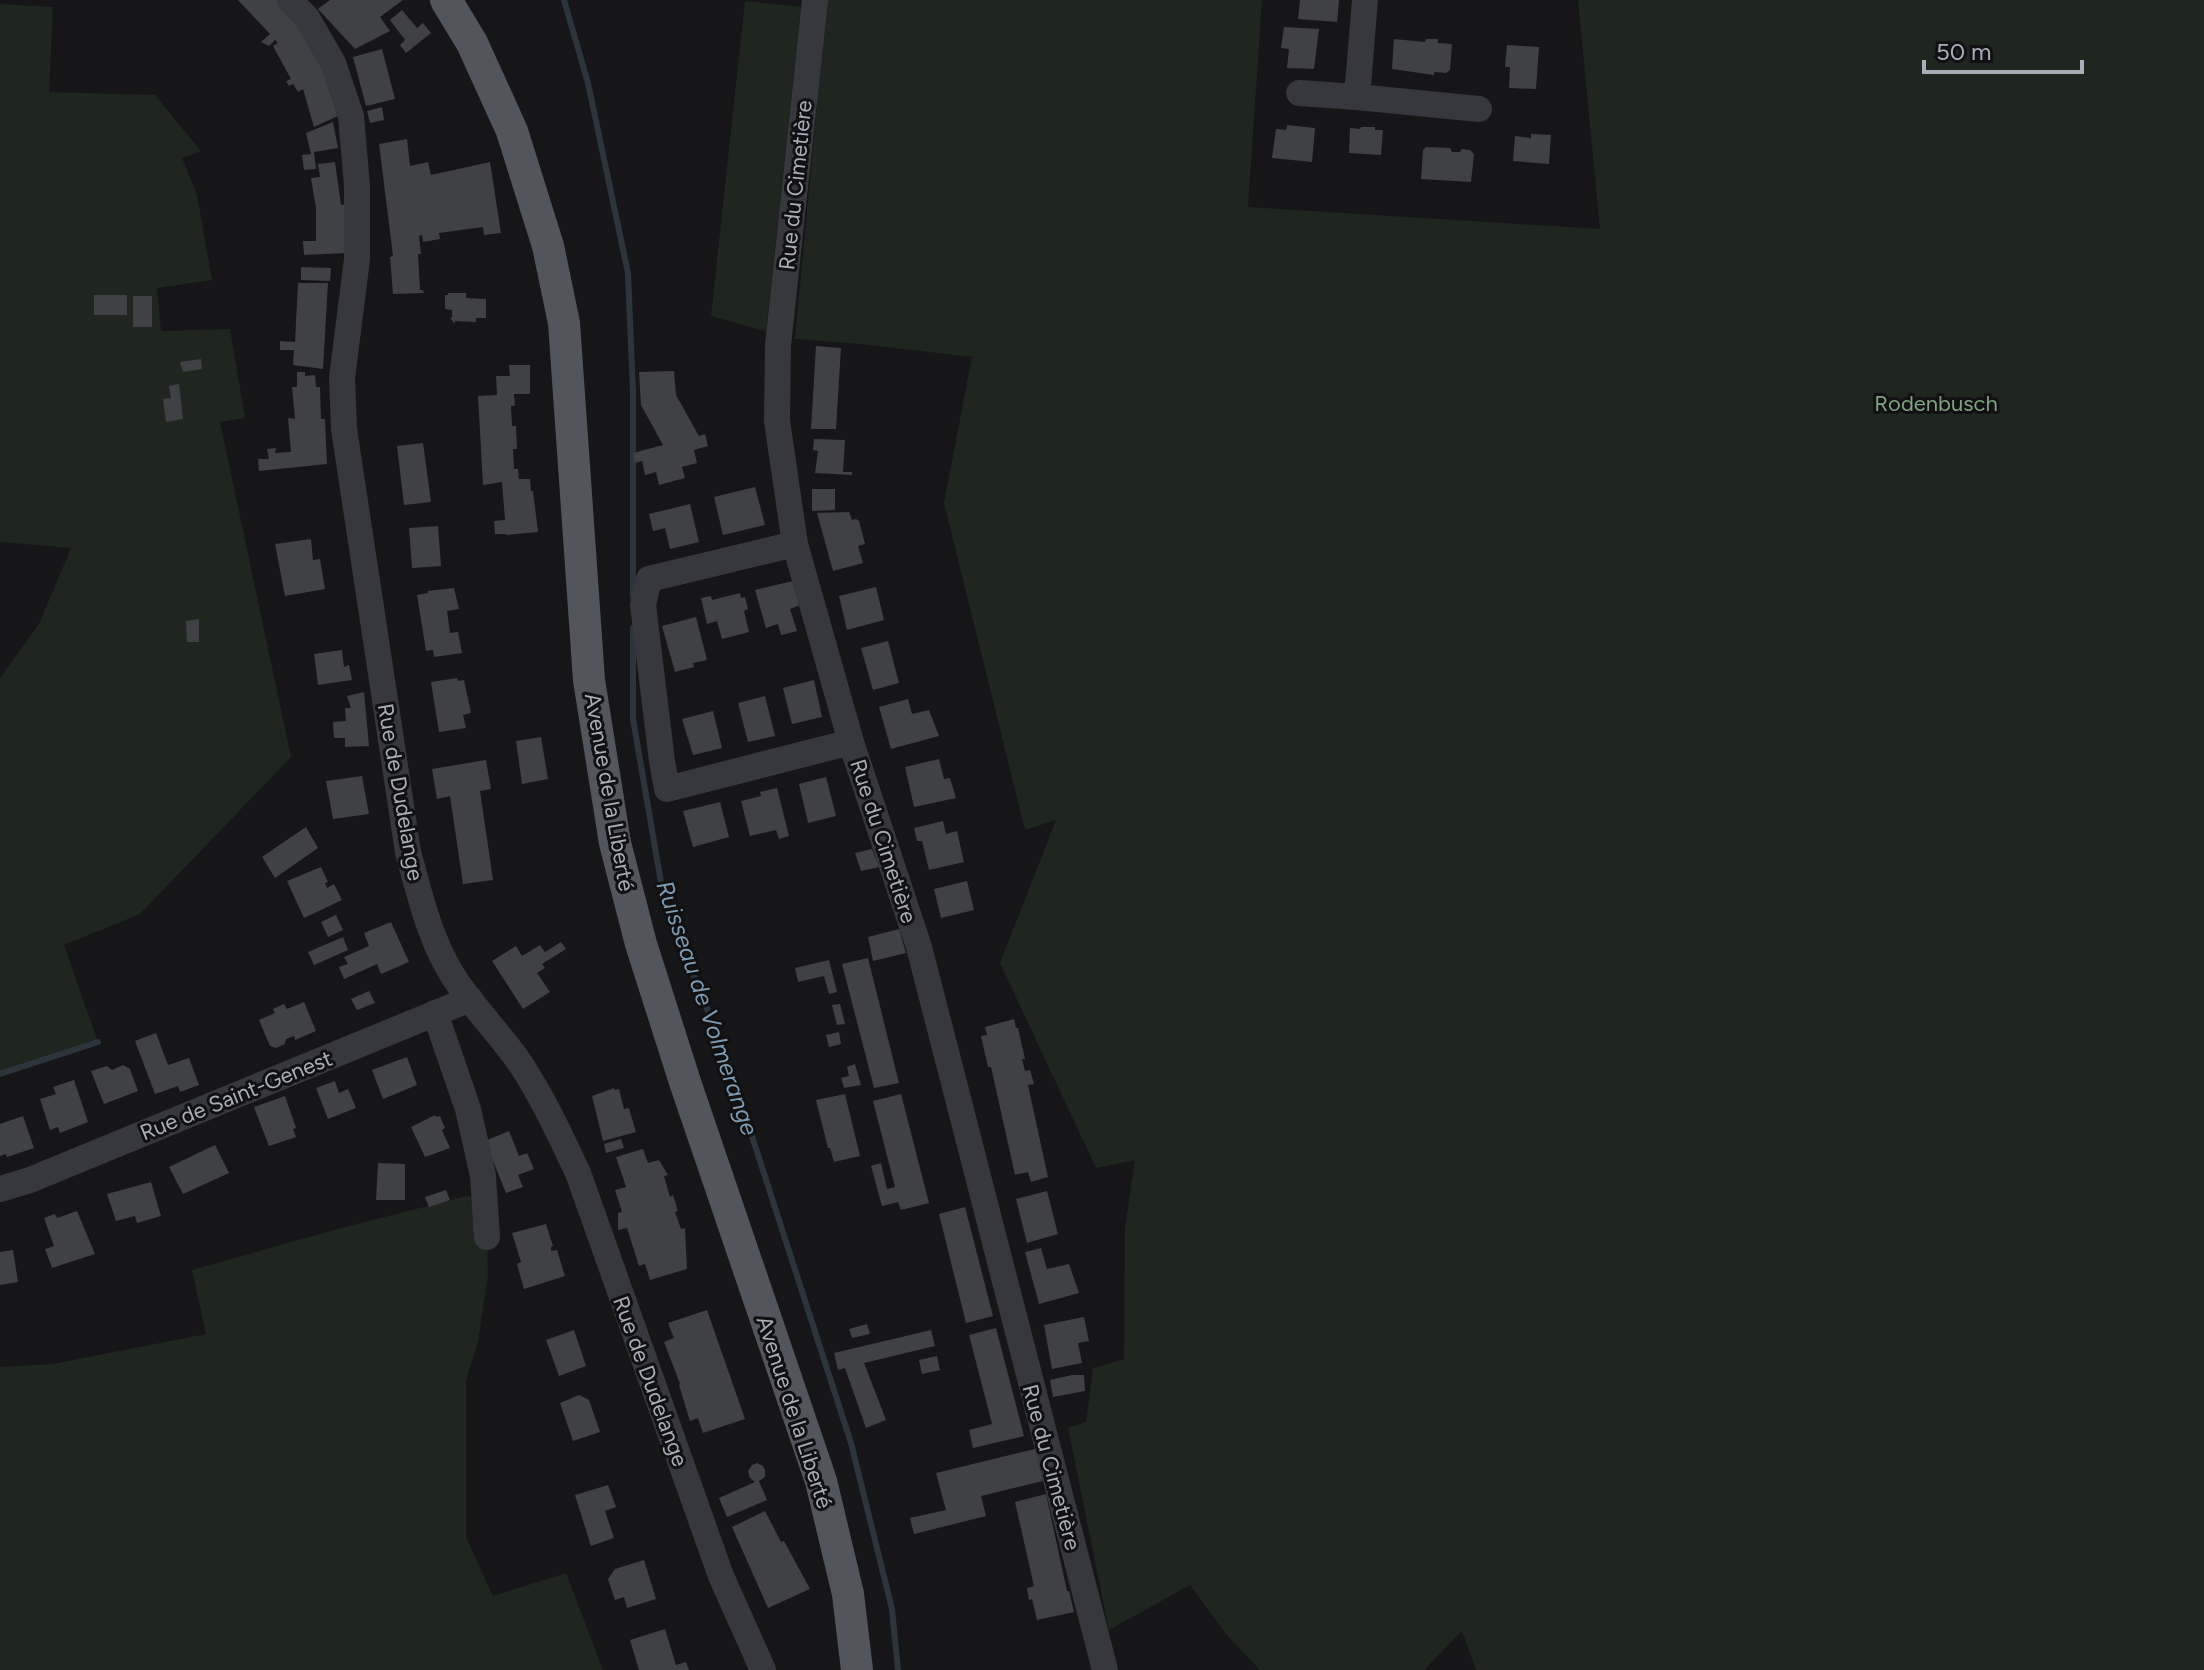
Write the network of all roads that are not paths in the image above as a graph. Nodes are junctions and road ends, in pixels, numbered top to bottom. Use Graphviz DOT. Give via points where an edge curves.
graph roads {
  1 [pos="290,0"];
  2 [pos="446,0"];
  3 [pos="815,0"];
  4 [pos="1365,0"];
  5 [pos="1299,93"];
  6 [pos="1357,97"];
  7 [pos="1479,109"];
  8 [pos="795,544"];
  9 [pos="851,742"];
  10 [pos="470,999"];
  11 [pos="435,1013"];
  12 [pos="0,1189"];
  13 [pos="487,1237"];
  14 [pos="763,1670"];
  15 [pos="857,1670"];
  16 [pos="1105,1670"];
  1 -- 10 [label="street, Rue de Dudelange" via="333,63 351,116 357,259 342,378 344,429 405,837 425,917 444,960"];
  2 -- 15 [label="main road, Avenue de la Liberté" via="512,131 548,246 564,323 589,680 615,843 685,1082 821,1481 848,1594"];
  3 -- 8 [label="street, Rue du Cimetière" via="778,345 777,421"];
  4 -- 6 [label="street"];
  5 -- 6 [label="street"];
  6 -- 7 [label="street"];
  8 -- 9 [label="street, Rue du Cimetière"];
  8 -- 9 [label="street" via="649,579 643,605 667,789"];
  9 -- 16 [label="street, Rue du Cimetière" via="919,947"];
  10 -- 11 [label="street, Rue de Saint-Genest"];
  10 -- 14 [label="street, Rue de Dudelange" via="520,1063 578,1173 721,1576"];
  11 -- 12 [label="street, Rue de Saint-Genest"];
  11 -- 13 [label="street" via="471,1123 483,1176"];
}
